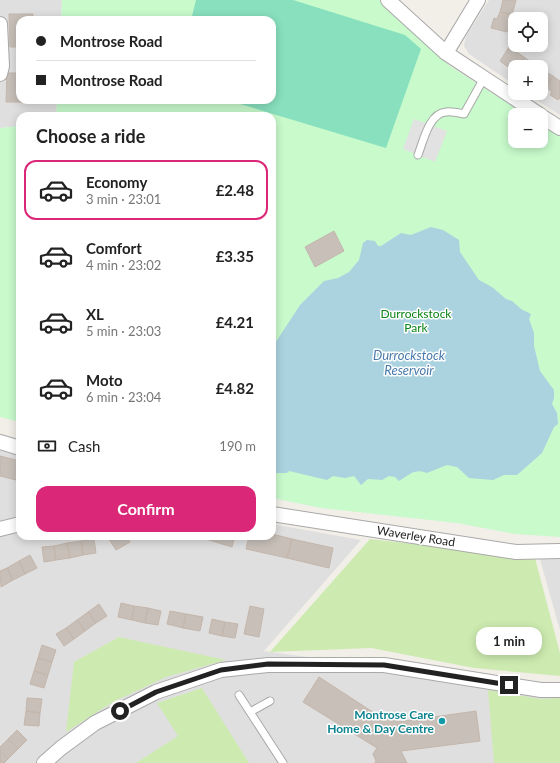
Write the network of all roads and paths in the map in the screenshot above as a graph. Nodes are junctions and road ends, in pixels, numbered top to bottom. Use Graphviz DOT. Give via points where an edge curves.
graph roads {
  1 [pos="388,0"];
  2 [pos="478,0"];
  3 [pos="0,24"];
  4 [pos="446,53"];
  5 [pos="0,74"];
  6 [pos="484,78"];
  7 [pos="530,108"];
  8 [pos="548,120"];
  9 [pos="560,128"];
  10 [pos="418,155"];
  11 [pos="0,442"];
  12 [pos="16,447"];
  13 [pos="276,515"];
  14 [pos="16,525"];
  15 [pos="0,529"];
  16 [pos="560,550"];
  17 [pos="560,690"];
  18 [pos="239,694"];
  19 [pos="270,701"];
  20 [pos="250,712"];
  21 [pos="44,763"];
  22 [pos="283,763"];
  1 -- 4 [label="street"];
  2 -- 4 [label="street"];
  3 -- 5 [label="street"];
  4 -- 6 [label="street"];
  6 -- 7 [label="street"];
  6 -- 10 [label="lane" via="464,114 445,112 437,115"];
  8 -- 9 [label="street"];
  11 -- 12 [label="street"];
  13 -- 16 [label="street, Waverley Road" via="516,552"];
  14 -- 15 [label="street"];
  17 -- 21 [label="street" via="541,690 384,665 268,664 221,670 156,692 102,720"];
  18 -- 20 [label="lane"];
  19 -- 20 [label="lane"];
  20 -- 22 [label="lane"];
}
